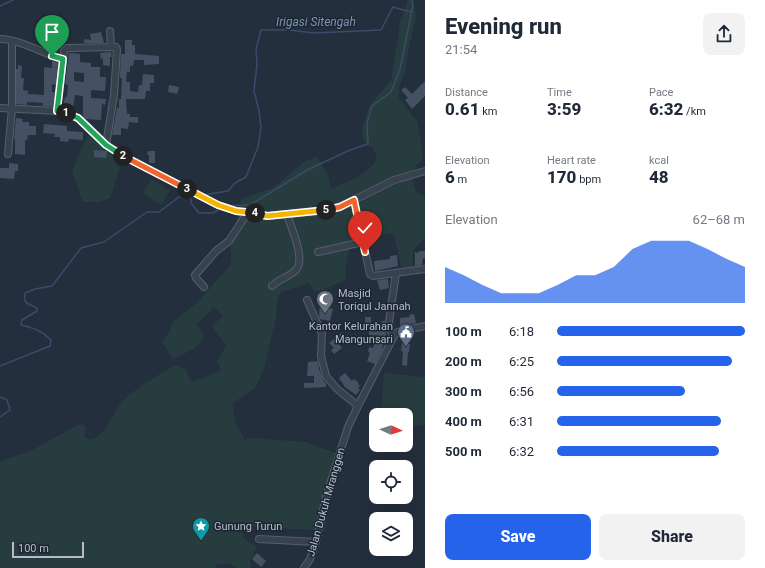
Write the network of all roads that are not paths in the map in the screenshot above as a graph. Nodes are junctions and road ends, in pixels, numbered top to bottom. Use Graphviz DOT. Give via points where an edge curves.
graph roads {
  1 [pos="110,32"];
  2 [pos="0,39"];
  3 [pos="12,41"];
  4 [pos="111,47"];
  5 [pos="63,59"];
  6 [pos="0,108"];
  7 [pos="12,108"];
  8 [pos="57,111"];
  9 [pos="106,145"];
  10 [pos="8,154"];
  11 [pos="425,171"];
  12 [pos="354,200"];
  13 [pos="248,212"];
  14 [pos="287,215"];
  15 [pos="363,242"];
  16 [pos="318,252"];
  17 [pos="425,269"];
  18 [pos="396,273"];
  19 [pos="272,286"];
  20 [pos="204,287"];
  21 [pos="307,300"];
  22 [pos="425,326"];
  23 [pos="393,338"];
  24 [pos="358,406"];
  25 [pos="259,539"];
  26 [pos="316,542"];
  27 [pos="304,568"];
  1 -- 4 [label="street"];
  2 -- 3 [label="street"];
  3 -- 5 [label="street"];
  3 -- 7 [label="street"];
  4 -- 5 [label="street" via="70,47 64,51"];
  4 -- 9 [label="street" via="117,49 114,95"];
  5 -- 8 [label="street"];
  6 -- 7 [label="street"];
  7 -- 8 [label="street"];
  7 -- 10 [label="street"];
  8 -- 9 [label="street" via="78,118"];
  9 -- 13 [label="street" via="218,205"];
  11 -- 12 [label="street" via="394,180"];
  12 -- 14 [label="street" via="331,210"];
  12 -- 15 [label="street"];
  13 -- 14 [label="street" via="267,216"];
  13 -- 20 [label="street" via="229,241 216,251 195,275"];
  14 -- 19 [label="street" via="298,247 299,264 295,271"];
  15 -- 16 [label="street"];
  15 -- 18 [label="street" via="373,276"];
  17 -- 18 [label="street"];
  18 -- 23 [label="street" via="389,322"];
  21 -- 24 [label="street" via="322,334 321,356 326,376"];
  22 -- 23 [label="street" via="398,332"];
  23 -- 24 [label="street, Jalan Dukuh Mranggen"];
  24 -- 26 [label="street, Jalan Dukuh Mranggen" via="346,433 326,497"];
  25 -- 26 [label="street"];
  26 -- 27 [label="street, Jalan Dukuh Mranggen"];
}
